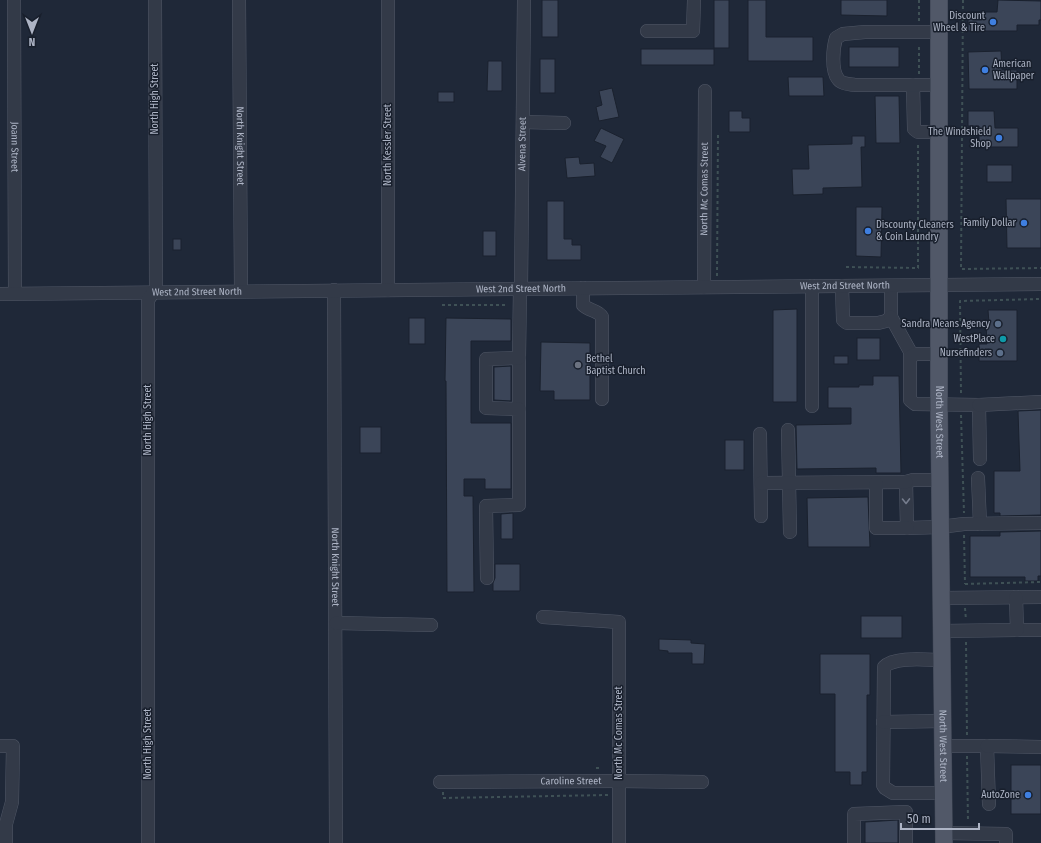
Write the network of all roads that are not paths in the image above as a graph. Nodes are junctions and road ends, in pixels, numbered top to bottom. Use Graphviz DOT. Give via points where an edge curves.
graph roads {
  1 [pos="14,0"];
  2 [pos="154,0"];
  3 [pos="239,0"];
  4 [pos="388,0"];
  5 [pos="524,0"];
  6 [pos="694,0"];
  7 [pos="939,0"];
  8 [pos="646,31"];
  9 [pos="939,32"];
  10 [pos="913,85"];
  11 [pos="939,85"];
  12 [pos="705,91"];
  13 [pos="523,122"];
  14 [pos="564,123"];
  15 [pos="939,132"];
  16 [pos="1041,284"];
  17 [pos="939,285"];
  18 [pos="812,286"];
  19 [pos="842,286"];
  20 [pos="891,286"];
  21 [pos="704,287"];
  22 [pos="520,288"];
  23 [pos="583,288"];
  24 [pos="334,290"];
  25 [pos="388,290"];
  26 [pos="241,291"];
  27 [pos="153,292"];
  28 [pos="15,293"];
  29 [pos="0,294"];
  30 [pos="891,317"];
  31 [pos="939,354"];
  32 [pos="912,355"];
  33 [pos="519,358"];
  34 [pos="602,399"];
  35 [pos="1041,402"];
  36 [pos="939,404"];
  37 [pos="979,405"];
  38 [pos="812,406"];
  39 [pos="519,408"];
  40 [pos="788,430"];
  41 [pos="760,434"];
  42 [pos="980,459"];
  43 [pos="978,478"];
  44 [pos="940,480"];
  45 [pos="906,482"];
  46 [pos="761,483"];
  47 [pos="789,483"];
  48 [pos="876,483"];
  49 [pos="761,516"];
  50 [pos="1041,523"];
  51 [pos="980,524"];
  52 [pos="940,527"];
  53 [pos="906,528"];
  54 [pos="790,532"];
  55 [pos="487,578"];
  56 [pos="1016,597"];
  57 [pos="1041,597"];
  58 [pos="941,598"];
  59 [pos="543,617"];
  60 [pos="336,623"];
  61 [pos="431,625"];
  62 [pos="1016,630"];
  63 [pos="1041,630"];
  64 [pos="942,631"];
  65 [pos="942,660"];
  66 [pos="942,721"];
  67 [pos="884,722"];
  68 [pos="0,746"];
  69 [pos="943,746"];
  70 [pos="987,746"];
  71 [pos="1041,747"];
  72 [pos="618,781"];
  73 [pos="440,782"];
  74 [pos="702,782"];
  75 [pos="943,792"];
  76 [pos="989,804"];
  77 [pos="971,836"];
  78 [pos="944,838"];
  79 [pos="6,843"];
  80 [pos="148,843"];
  81 [pos="336,843"];
  82 [pos="619,843"];
  83 [pos="854,843"];
  84 [pos="906,843"];
  85 [pos="1006,843"];
  1 -- 28 [label="street, Joann Street"];
  2 -- 27 [label="street, North High Street" via="156,288"];
  3 -- 26 [label="street, North Knight Street"];
  4 -- 25 [label="street, North Kessler Street"];
  5 -- 13 [label="street, Alvena Street"];
  6 -- 8 [label="street" via="693,31"];
  7 -- 9 [label="main road, North West Street"];
  9 -- 10 [label="street" via="865,32 843,34 836,38 833,51 834,72 838,80 855,85"];
  9 -- 11 [label="main road, North West Street"];
  10 -- 11 [label="street"];
  10 -- 15 [label="street" via="914,129 918,132"];
  11 -- 15 [label="main road, North West Street"];
  12 -- 21 [label="street, North Mc Comas Street"];
  13 -- 14 [label="street"];
  13 -- 22 [label="street, Alvena Street"];
  15 -- 17 [label="main road, North West Street"];
  16 -- 17 [label="street, West 2nd Street North"];
  17 -- 20 [label="street, West 2nd Street North"];
  17 -- 31 [label="main road, North West Street"];
  18 -- 19 [label="street, West 2nd Street North"];
  18 -- 21 [label="street, West 2nd Street North"];
  18 -- 38 [label="street"];
  19 -- 20 [label="street, West 2nd Street North"];
  19 -- 30 [label="street" via="842,315 847,323 878,323"];
  20 -- 30 [label="street"];
  21 -- 23 [label="street, West 2nd Street North"];
  22 -- 23 [label="street, West 2nd Street North"];
  22 -- 25 [label="street, West 2nd Street North"];
  22 -- 33 [label="street, Alvena Street"];
  23 -- 34 [label="street" via="583,305 600,313 602,317"];
  24 -- 25 [label="street, West 2nd Street North"];
  24 -- 26 [label="street, West 2nd Street North"];
  24 -- 60 [label="street, North Knight Street"];
  26 -- 27 [label="street, West 2nd Street North"];
  27 -- 28 [label="street, West 2nd Street North"];
  27 -- 80 [label="street, North High Street" via="148,300"];
  28 -- 29 [label="street, West 2nd Street North"];
  30 -- 32 [label="street"];
  31 -- 32 [label="street"];
  31 -- 36 [label="main road, North West Street"];
  32 -- 36 [label="street" via="910,400 915,404"];
  33 -- 39 [label="street, Alvena Street"];
  33 -- 39 [label="street" via="486,359 486,408"];
  35 -- 37 [label="street"];
  36 -- 37 [label="street"];
  36 -- 44 [label="main road, North West Street"];
  37 -- 42 [label="street"];
  39 -- 55 [label="street, Alvena Street" via="518,505 486,506"];
  40 -- 47 [label="street"];
  41 -- 46 [label="street"];
  43 -- 51 [label="street"];
  44 -- 45 [label="street"];
  44 -- 52 [label="main road, North West Street"];
  45 -- 48 [label="street"];
  45 -- 53 [label="street, one-way"];
  46 -- 47 [label="street"];
  46 -- 49 [label="street"];
  47 -- 48 [label="street"];
  47 -- 54 [label="street"];
  48 -- 53 [label="street" via="876,528"];
  50 -- 51 [label="street"];
  51 -- 52 [label="street"];
  52 -- 53 [label="street"];
  52 -- 58 [label="main road, North West Street"];
  56 -- 57 [label="street"];
  56 -- 58 [label="street"];
  56 -- 62 [label="street"];
  58 -- 64 [label="main road, North West Street"];
  59 -- 72 [label="street, North Mc Comas Street" via="619,622"];
  60 -- 61 [label="street"];
  60 -- 81 [label="street, North Knight Street"];
  62 -- 63 [label="street"];
  62 -- 64 [label="street"];
  64 -- 65 [label="main road, North West Street"];
  65 -- 66 [label="main road, North West Street"];
  65 -- 67 [label="street" via="904,660 884,666"];
  66 -- 67 [label="street"];
  66 -- 69 [label="main road, North West Street"];
  67 -- 75 [label="street" via="885,788 898,793"];
  68 -- 79 [label="street" via="13,746 12,802 6,824"];
  69 -- 70 [label="street"];
  69 -- 75 [label="main road, North West Street"];
  70 -- 71 [label="street"];
  70 -- 76 [label="street"];
  72 -- 73 [label="street, Caroline Street"];
  72 -- 74 [label="street, Caroline Street"];
  72 -- 82 [label="street, North Mc Comas Street"];
  75 -- 78 [label="main road, North West Street"];
  77 -- 78 [label="street"];
  77 -- 85 [label="street" via="1006,834"];
  83 -- 84 [label="street" via="854,814 906,812"];
}
